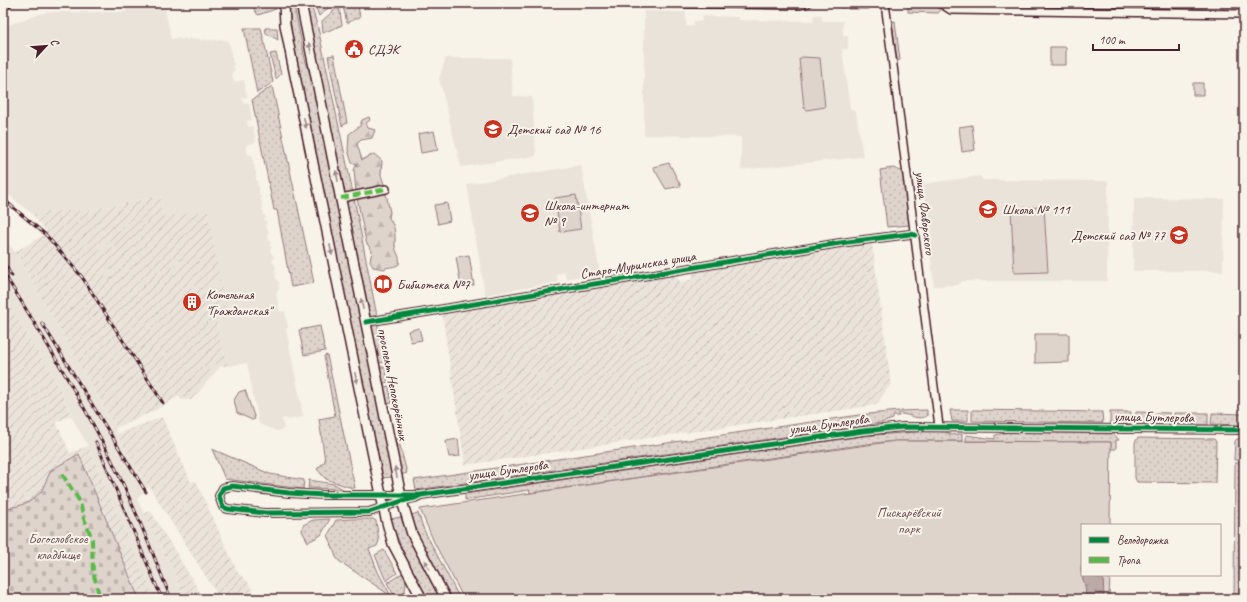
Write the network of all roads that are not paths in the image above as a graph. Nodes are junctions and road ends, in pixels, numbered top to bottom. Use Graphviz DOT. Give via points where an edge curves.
graph roads {
  1 [pos="3,3"];
  2 [pos="7,3"];
  3 [pos="284,3"];
  4 [pos="301,3"];
  5 [pos="655,3"];
  6 [pos="808,3"];
  7 [pos="885,3"];
  8 [pos="940,3"];
  9 [pos="1244,14"];
  10 [pos="386,189"];
  11 [pos="341,198"];
  12 [pos="915,235"];
  13 [pos="366,322"];
  14 [pos="939,426"];
  15 [pos="1244,430"];
  16 [pos="380,494"];
  17 [pos="402,498"];
  18 [pos="383,508"];
  19 [pos="422,599"];
  20 [pos="446,599"];
  1 -- 2 [label="main road"];
  3 -- 16 [label="main road, one-way" via="292,61"];
  11 -- 4 [label="main road, проспект Непокорённых, one-way"];
  5 -- 6 [label="street"];
  7 -- 12 [label="street, улица Фаворского"];
  8 -- 9 [label="street" via="950,10"];
  10 -- 11 [label="street"];
  13 -- 11 [label="main road, проспект Непокорённых, one-way"];
  12 -- 13 [label="street, Старо-Муринская улица" via="840,243"];
  12 -- 14 [label="street, улица Фаворского"];
  17 -- 13 [label="main road, проспект Непокорённых, one-way"];
  14 -- 15 [label="street, улица Бутлерова"];
  14 -- 17 [label="street, улица Бутлерова" via="863,431"];
  16 -- 17 [label="street, улица Бутлерова"];
  16 -- 18 [label="main road"];
  16 -- 18 [label="street, улица Бутлерова" via="324,495 232,486 223,488 219,496 223,507 228,509 266,513 369,512"];
  17 -- 18 [label="street, улица Бутлерова"];
  20 -- 17 [label="main road, проспект Непокорённых, one-way" via="412,534"];
  18 -- 19 [label="main road" via="393,544"];
}
